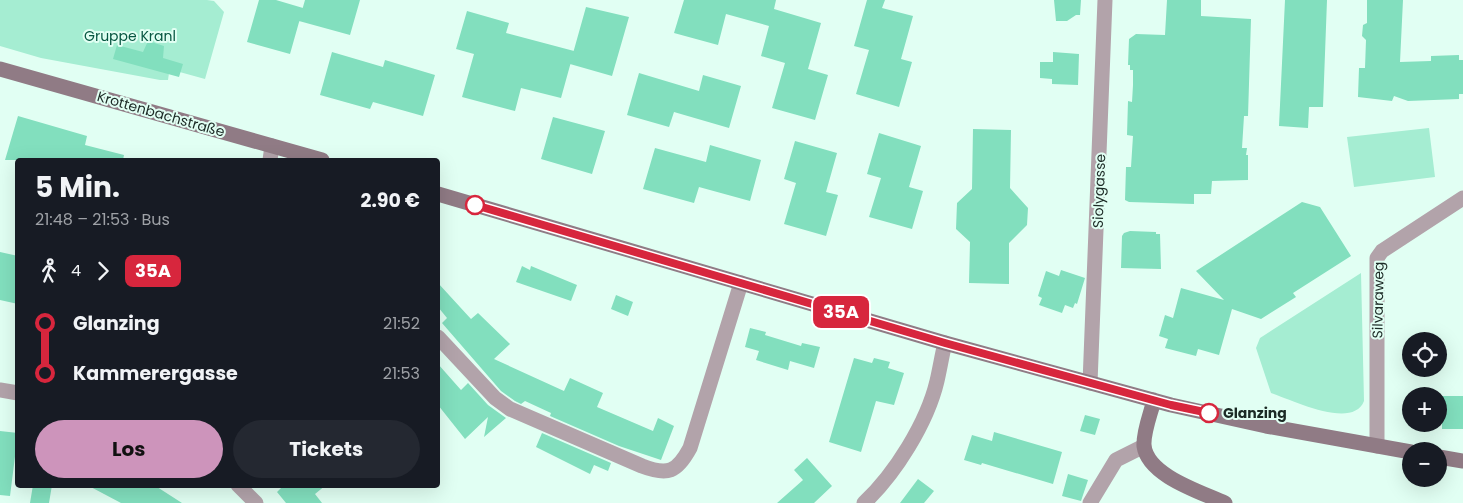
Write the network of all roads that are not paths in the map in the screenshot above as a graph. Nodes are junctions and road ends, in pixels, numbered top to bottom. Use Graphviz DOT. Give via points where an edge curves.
graph roads {
  1 [pos="1106,0"];
  2 [pos="0,69"];
  3 [pos="271,153"];
  4 [pos="307,158"];
  5 [pos="440,195"];
  6 [pos="1463,198"];
  7 [pos="741,283"];
  8 [pos="440,339"];
  9 [pos="945,343"];
  10 [pos="1090,383"];
  11 [pos="0,390"];
  12 [pos="15,392"];
  13 [pos="1154,400"];
  14 [pos="1144,446"];
  15 [pos="1377,446"];
  16 [pos="1402,450"];
  17 [pos="1447,458"];
  18 [pos="1463,461"];
  19 [pos="241,488"];
  20 [pos="1219,502"];
  21 [pos="256,503"];
  22 [pos="864,503"];
  23 [pos="1090,503"];
  1 -- 10 [label="street, Siolygasse"];
  2 -- 3 [label="main road, Krottenbachstraße"];
  3 -- 4 [label="main road, Krottenbachstraße"];
  5 -- 7 [label="main road"];
  6 -- 15 [label="street, Silvaraweg" via="1382,251 1377,258"];
  7 -- 8 [label="street" via="690,448 681,464 672,470 658,472 642,466 510,409 495,398"];
  7 -- 9 [label="main road"];
  9 -- 10 [label="main road"];
  9 -- 22 [label="street" via="930,401 902,458"];
  10 -- 13 [label="main road"];
  11 -- 12 [label="street"];
  13 -- 14 [label="main road"];
  13 -- 15 [label="main road" via="1266,426"];
  14 -- 20 [label="main road" via="1149,459 1169,477"];
  14 -- 23 [label="street" via="1116,460"];
  15 -- 16 [label="main road"];
  17 -- 18 [label="main road"];
  19 -- 21 [label="street"];
}
